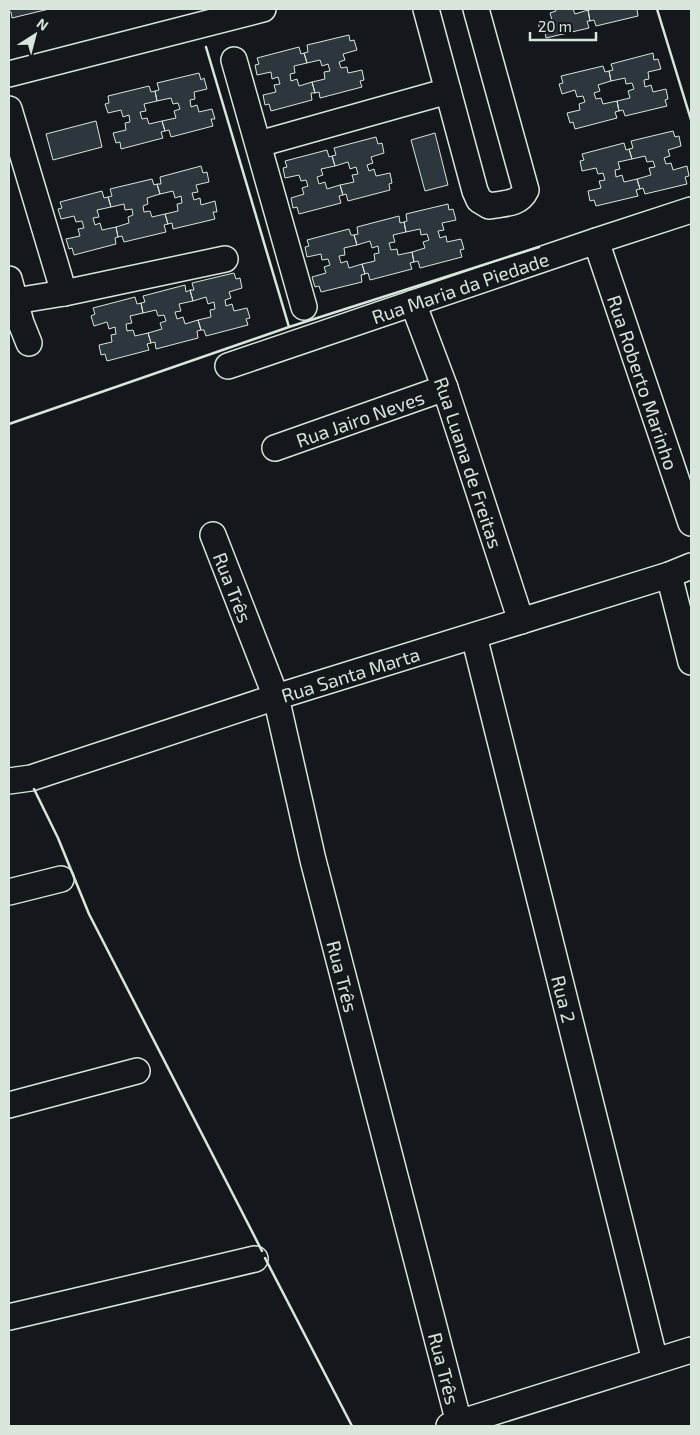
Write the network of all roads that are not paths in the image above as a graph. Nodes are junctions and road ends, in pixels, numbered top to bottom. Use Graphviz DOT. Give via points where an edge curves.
graph roads {
  1 [pos="263,9"];
  2 [pos="426,9"];
  3 [pos="476,9"];
  4 [pos="234,60"];
  5 [pos="9,74"];
  6 [pos="448,91"];
  7 [pos="9,109"];
  8 [pos="258,144"];
  9 [pos="691,210"];
  10 [pos="596,241"];
  11 [pos="225,260"];
  12 [pos="64,293"];
  13 [pos="413,303"];
  14 [pos="304,307"];
  15 [pos="17,314"];
  16 [pos="228,366"];
  17 [pos="445,388"];
  18 [pos="276,448"];
  19 [pos="691,523"];
  20 [pos="213,535"];
  21 [pos="680,571"];
  22 [pos="521,621"];
  23 [pos="474,636"];
  24 [pos="691,662"];
  25 [pos="276,697"];
  26 [pos="9,781"];
  27 [pos="61,879"];
  28 [pos="9,892"];
  29 [pos="136,1071"];
  30 [pos="9,1105"];
  31 [pos="255,1259"];
  32 [pos="9,1317"];
  33 [pos="691,1350"];
  34 [pos="655,1360"];
  35 [pos="454,1424"];
  1 -- 5 [label="street"];
  2 -- 6 [label="street"];
  3 -- 6 [label="street" via="525,181 526,190 518,200 489,206 479,200"];
  4 -- 8 [label="street"];
  6 -- 8 [label="street"];
  7 -- 12 [label="street"];
  8 -- 14 [label="street"];
  9 -- 10 [label="street, Rua Maria da Piedade"];
  10 -- 13 [label="street, Rua Maria da Piedade"];
  10 -- 19 [label="street, Rua Roberto Marinho"];
  11 -- 12 [label="street"];
  12 -- 15 [label="street"];
  13 -- 16 [label="street, Rua Maria da Piedade"];
  13 -- 17 [label="street, Rua Luana de Freitas"];
  17 -- 18 [label="street, Rua Jairo Neves"];
  17 -- 22 [label="street, Rua Luana de Freitas"];
  20 -- 25 [label="street, Rua Três"];
  21 -- 22 [label="street, Rua Santa Marta"];
  21 -- 24 [label="street"];
  22 -- 23 [label="street, Rua Santa Marta"];
  23 -- 25 [label="street, Rua Santa Marta"];
  23 -- 34 [label="street, Rua 2"];
  25 -- 26 [label="street, Rua Santa Marta" via="31,778"];
  25 -- 35 [label="street, Rua Três" via="313,860"];
  27 -- 28 [label="street"];
  29 -- 30 [label="street"];
  31 -- 32 [label="street"];
  33 -- 34 [label="street"];
  34 -- 35 [label="street"];
}
